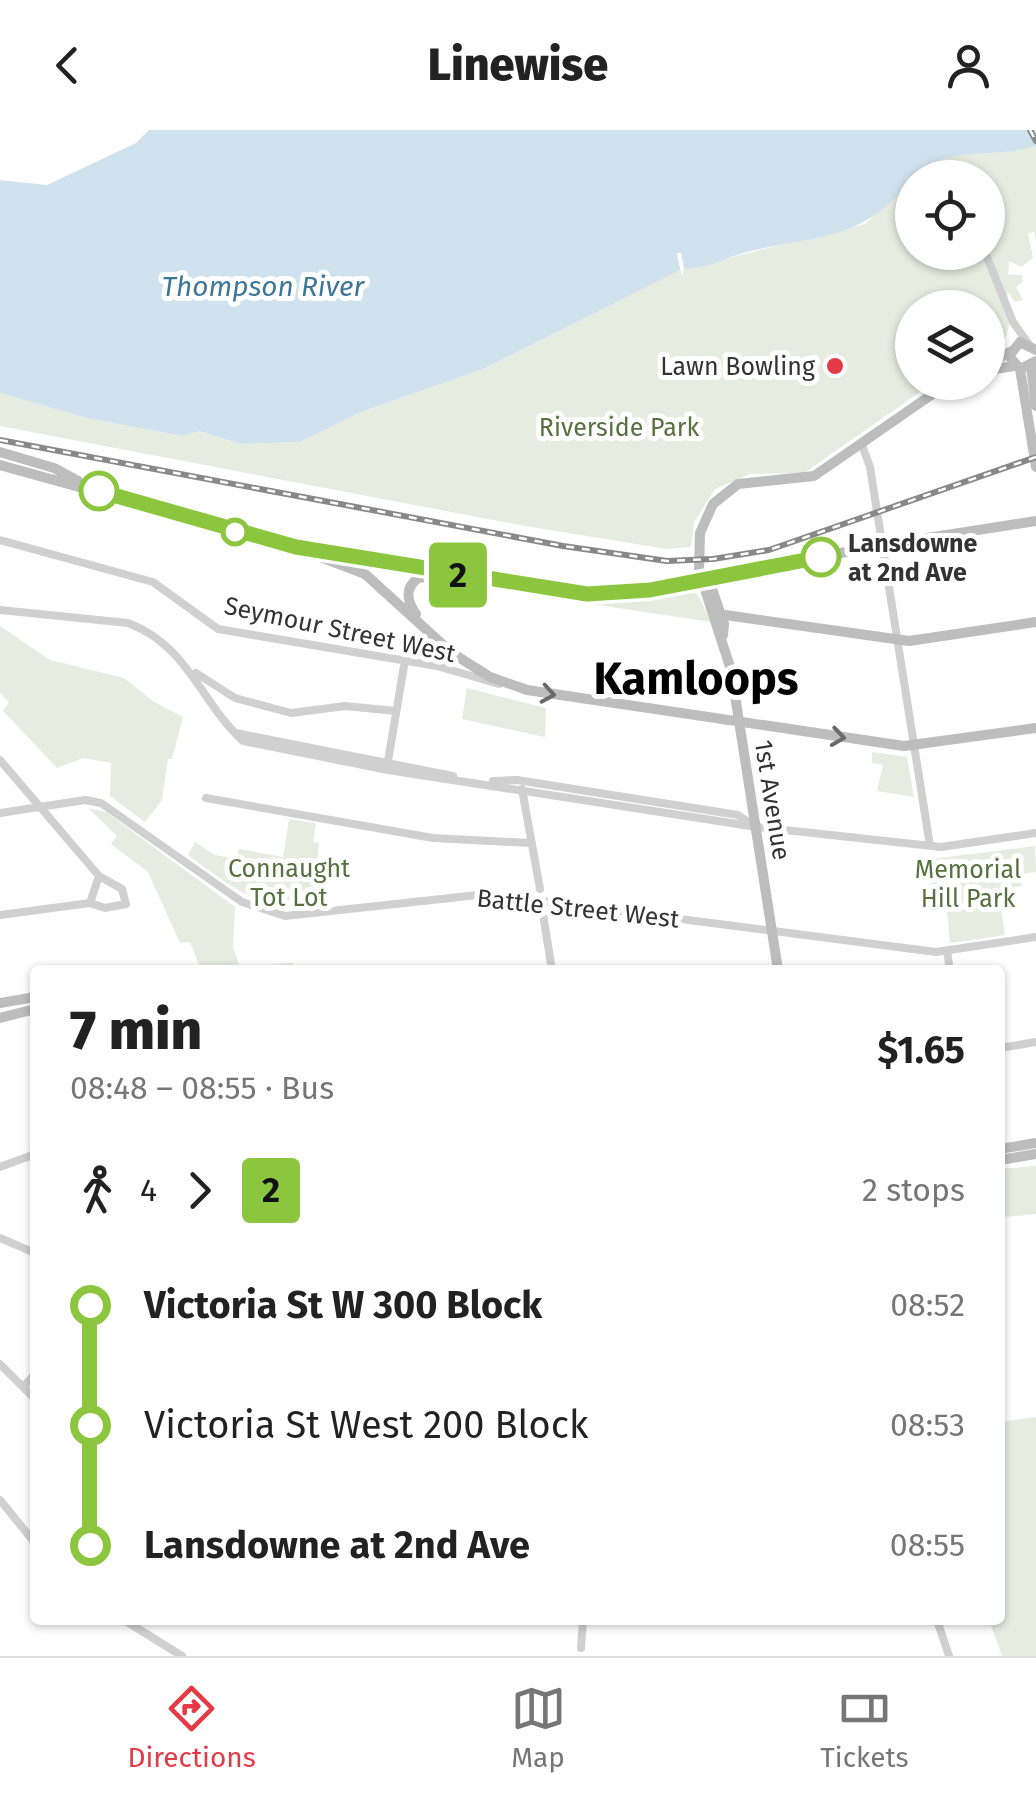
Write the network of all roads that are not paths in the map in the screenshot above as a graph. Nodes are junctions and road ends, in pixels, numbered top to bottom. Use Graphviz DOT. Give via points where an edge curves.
graph roads {
  1 [pos="993,270"];
  2 [pos="1013,322"];
  3 [pos="1033,346"];
  4 [pos="1012,349"];
  5 [pos="1005,354"];
  6 [pos="1029,365"];
  7 [pos="925,400"];
  8 [pos="1036,406"];
  9 [pos="862,445"];
  10 [pos="0,458"];
  11 [pos="1036,467"];
  12 [pos="1036,522"];
  13 [pos="0,540"];
  14 [pos="882,545"];
  15 [pos="296,547"];
  16 [pos="474,578"];
  17 [pos="706,580"];
  18 [pos="707,594"];
  19 [pos="0,610"];
  20 [pos="721,614"];
  21 [pos="1036,622"];
  22 [pos="431,636"];
  23 [pos="723,636"];
  24 [pos="898,640"];
  25 [pos="405,660"];
  26 [pos="192,670"];
  27 [pos="510,685"];
  28 [pos="396,711"];
  29 [pos="741,724"];
  30 [pos="1036,728"];
  31 [pos="234,733"];
  32 [pos="914,746"];
  33 [pos="0,760"];
  34 [pos="388,760"];
  35 [pos="461,780"];
  36 [pos="486,783"];
  37 [pos="522,789"];
  38 [pos="206,798"];
  39 [pos="38,807"];
  40 [pos="0,813"];
  41 [pos="757,827"];
  42 [pos="1036,833"];
  43 [pos="531,843"];
  44 [pos="930,846"];
  45 [pos="99,876"];
  46 [pos="540,889"];
  47 [pos="541,902"];
  48 [pos="90,903"];
  49 [pos="0,916"];
  50 [pos="772,930"];
  51 [pos="1036,937"];
  52 [pos="947,951"];
  53 [pos="551,965"];
  54 [pos="777,965"];
  55 [pos="949,965"];
  56 [pos="30,997"];
  57 [pos="0,1003"];
  58 [pos="30,1010"];
  59 [pos="0,1018"];
  60 [pos="1036,1042"];
  61 [pos="1005,1047"];
  62 [pos="1036,1143"];
  63 [pos="1005,1148"];
  64 [pos="1036,1154"];
  65 [pos="30,1156"];
  66 [pos="1005,1159"];
  67 [pos="0,1167"];
  68 [pos="0,1238"];
  69 [pos="30,1251"];
  70 [pos="0,1364"];
  71 [pos="30,1379"];
  72 [pos="24,1386"];
  73 [pos="30,1393"];
  74 [pos="0,1500"];
  75 [pos="30,1537"];
  76 [pos="132,1625"];
  77 [pos="583,1625"];
  78 [pos="939,1625"];
  79 [pos="581,1648"];
  80 [pos="182,1656"];
  81 [pos="950,1656"];
  1 -- 2 [label="street"];
  2 -- 3 [label="street"];
  2 -- 4 [label="street"];
  3 -- 4 [label="main road"];
  4 -- 5 [label="main road"];
  4 -- 6 [label="main road"];
  6 -- 8 [label="main road"];
  6 -- 11 [label="main road"];
  7 -- 9 [label="main road"];
  9 -- 14 [label="street"];
  9 -- 17 [label="main road" via="808,478 755,480 728,489 704,519 700,554"];
  10 -- 15 [label="main road" via="54,468 88,486"];
  12 -- 14 [label="main road"];
  13 -- 25 [label="street, Seymour Street West" via="152,582 218,628"];
  14 -- 17 [label="main road"];
  14 -- 24 [label="street"];
  15 -- 16 [label="main road"];
  15 -- 22 [label="main road, Seymour Street West" via="364,574"];
  16 -- 17 [label="main road" via="607,595"];
  16 -- 22 [label="main road" via="427,576 410,586 410,606"];
  17 -- 18 [label="main road, 1st Avenue"];
  17 -- 20 [label="main road, 1st Avenue"];
  18 -- 20 [label="main road"];
  18 -- 23 [label="main road, 1st Avenue"];
  19 -- 26 [label="street" via="128,624 146,630"];
  20 -- 23 [label="main road, 1st Avenue"];
  20 -- 24 [label="main road"];
  21 -- 24 [label="main road"];
  22 -- 27 [label="main road, Seymour Street West"];
  23 -- 29 [label="main road, 1st Avenue"];
  24 -- 32 [label="street"];
  25 -- 27 [label="street, Seymour Street West"];
  25 -- 28 [label="street"];
  26 -- 28 [label="street" via="235,698 291,712 346,706"];
  26 -- 31 [label="street"];
  27 -- 29 [label="main road, Seymour Street West, one-way"];
  28 -- 34 [label="street"];
  29 -- 32 [label="main road, Seymour Street West, one-way"];
  29 -- 41 [label="main road, 1st Avenue"];
  30 -- 32 [label="main road, Seymour Street West"];
  31 -- 34 [label="street"];
  31 -- 35 [label="street" via="242,741 318,757"];
  32 -- 44 [label="street"];
  33 -- 39 [label="street"];
  34 -- 35 [label="street"];
  35 -- 36 [label="street"];
  36 -- 37 [label="street"];
  36 -- 41 [label="street" via="517,780 720,812"];
  37 -- 41 [label="street"];
  37 -- 43 [label="street"];
  38 -- 43 [label="street" via="433,838"];
  39 -- 40 [label="street, Battle Street West"];
  39 -- 45 [label="street"];
  39 -- 47 [label="street, Battle Street West" via="85,800 106,805 242,902 271,914 487,894"];
  41 -- 44 [label="street"];
  41 -- 50 [label="main road, 1st Avenue"];
  42 -- 44 [label="street"];
  43 -- 46 [label="street"];
  45 -- 48 [label="street"];
  45 -- 48 [label="street" via="122,889 126,904"];
  47 -- 50 [label="street, Battle Street West"];
  47 -- 53 [label="street"];
  48 -- 49 [label="street"];
  50 -- 52 [label="street, Battle Street West"];
  50 -- 54 [label="main road, 1st Avenue"];
  51 -- 52 [label="street, Battle Street West"];
  52 -- 55 [label="street"];
  56 -- 57 [label="main road"];
  58 -- 59 [label="main road"];
  60 -- 61 [label="street"];
  62 -- 63 [label="main road"];
  64 -- 66 [label="main road"];
  65 -- 67 [label="street"];
  68 -- 69 [label="street"];
  70 -- 72 [label="street"];
  71 -- 72 [label="street"];
  72 -- 73 [label="street"];
  74 -- 75 [label="street"];
  76 -- 80 [label="street"];
  77 -- 79 [label="street"];
  78 -- 81 [label="street"];
}
